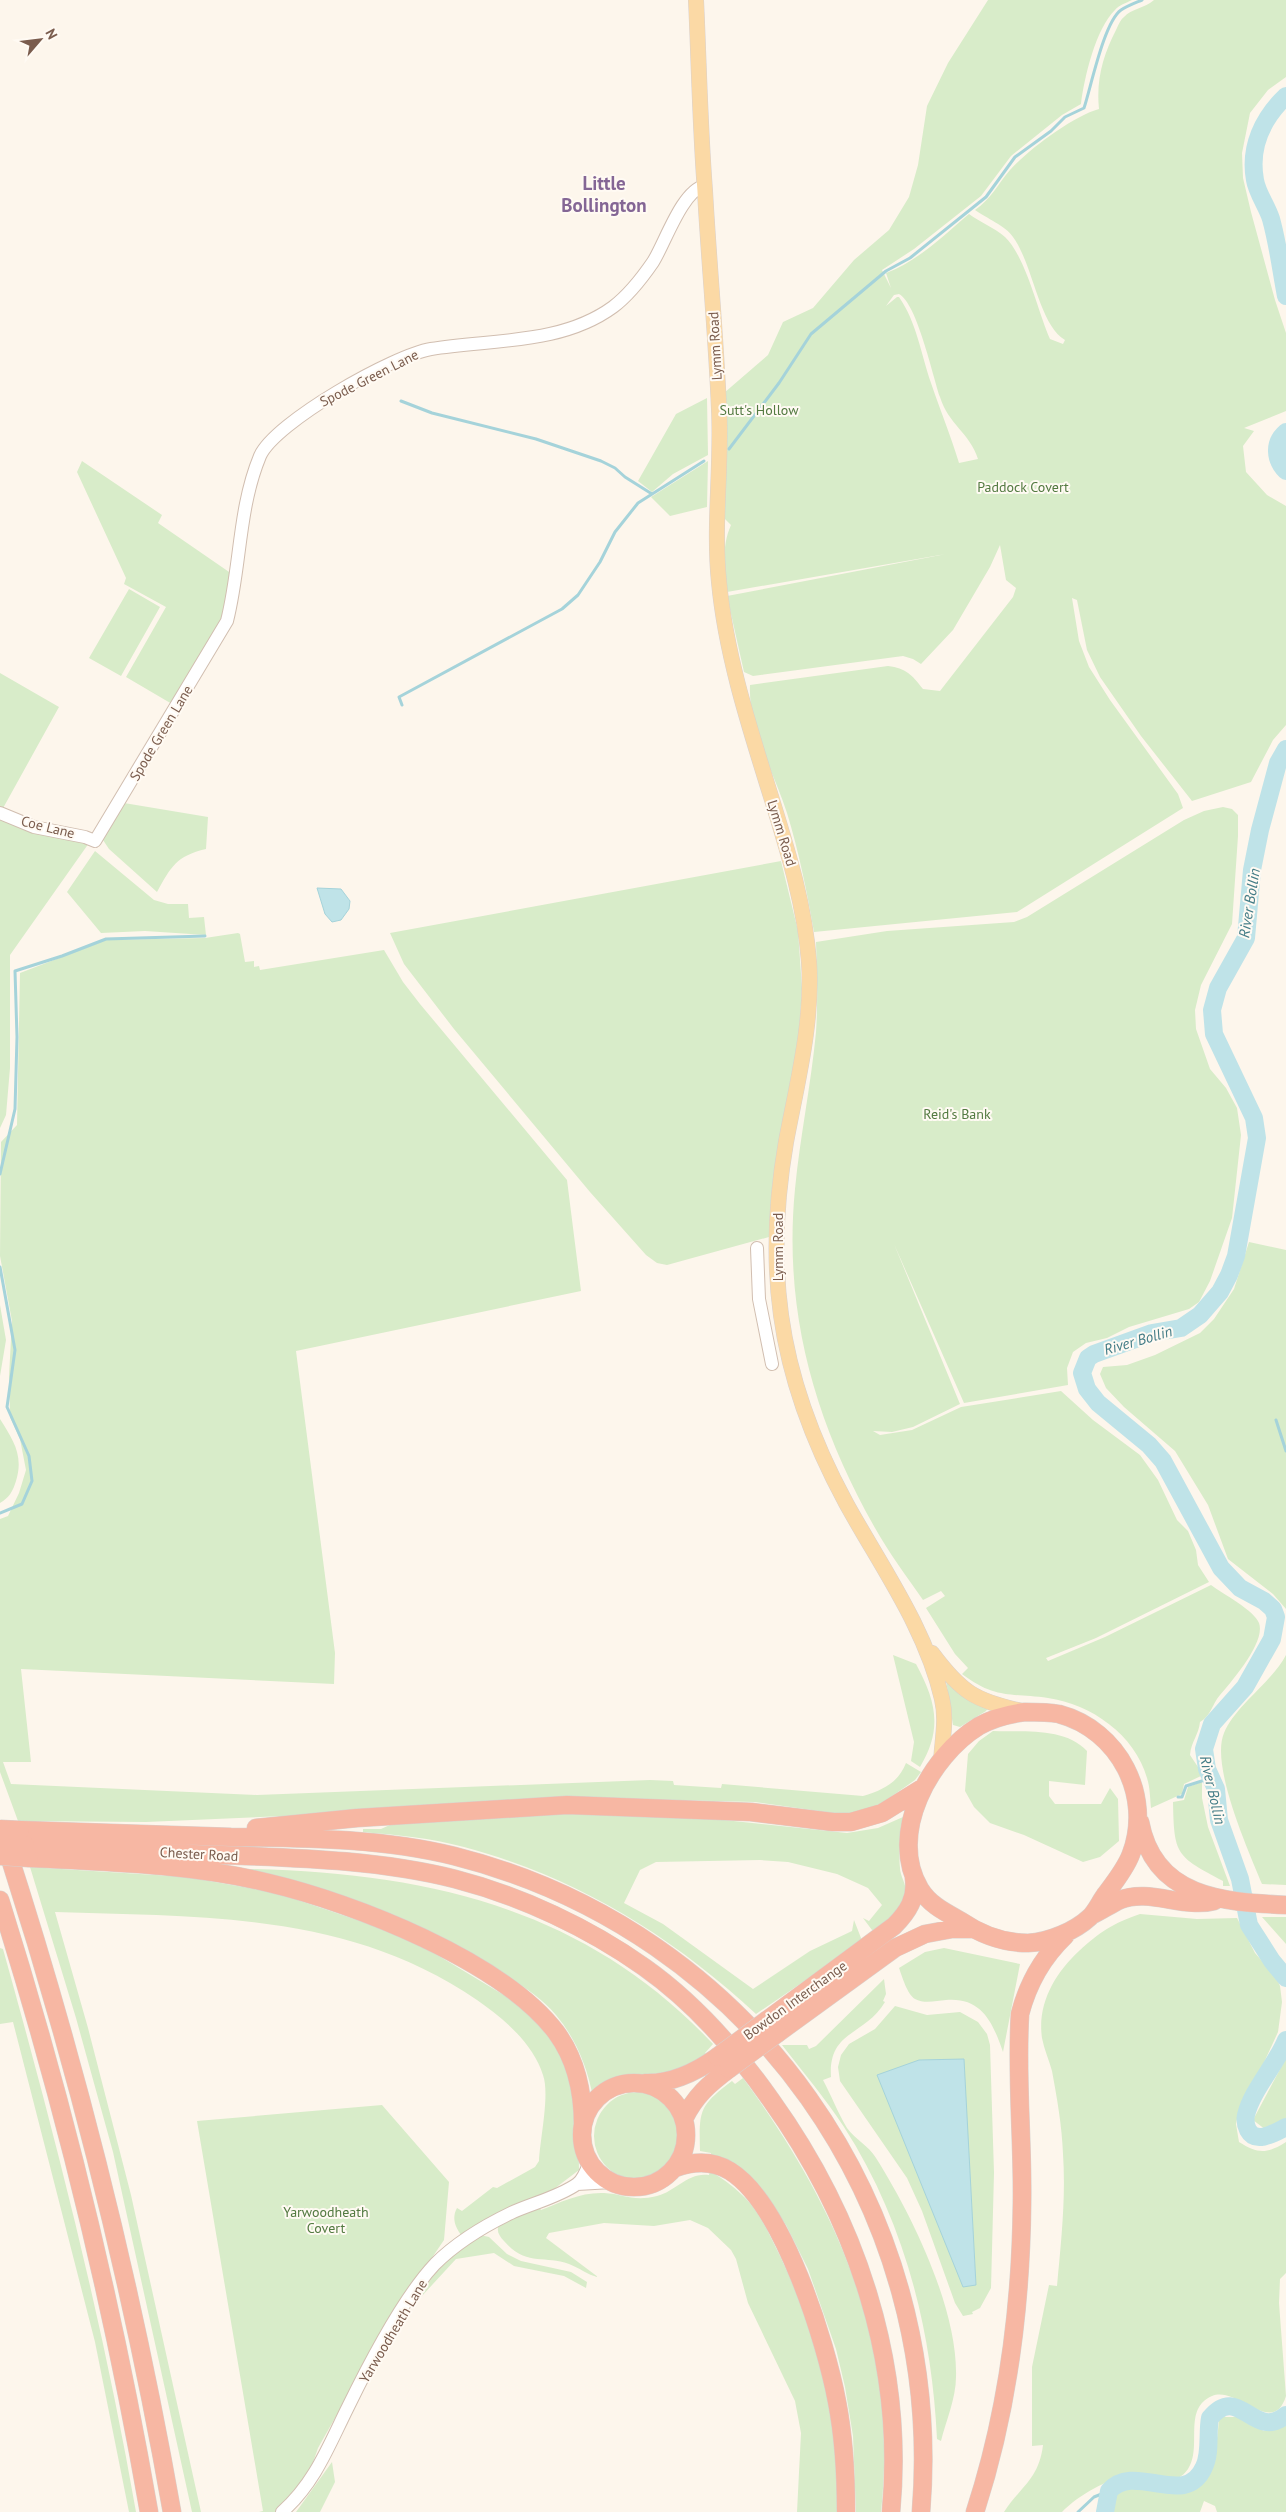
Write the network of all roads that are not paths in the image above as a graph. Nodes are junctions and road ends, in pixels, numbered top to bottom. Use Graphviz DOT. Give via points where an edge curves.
graph roads {
  1 [pos="696,0"];
  2 [pos="704,186"];
  3 [pos="0,814"];
  4 [pos="96,842"];
  5 [pos="757,1248"];
  6 [pos="772,1364"];
  7 [pos="920,1638"];
  8 [pos="1025,1712"];
  9 [pos="941,1762"];
  10 [pos="927,1786"];
  11 [pos="1138,1812"];
  12 [pos="0,1827"];
  13 [pos="229,1836"];
  14 [pos="0,1843"];
  15 [pos="25,1844"];
  16 [pos="0,1856"];
  17 [pos="914,1875"];
  18 [pos="0,1900"];
  19 [pos="1219,1900"];
  20 [pos="1278,1905"];
  21 [pos="1090,1916"];
  22 [pos="972,1929"];
  23 [pos="1070,1930"];
  24 [pos="773,2027"];
  25 [pos="723,2063"];
  26 [pos="639,2083"];
  27 [pos="684,2119"];
  28 [pos="583,2124"];
  29 [pos="590,2161"];
  30 [pos="675,2168"];
  31 [pos="612,2182"];
  32 [pos="577,2184"];
  33 [pos="160,2445"];
  34 [pos="150,2512"];
  35 [pos="172,2512"];
  36 [pos="178,2512"];
  37 [pos="282,2512"];
  38 [pos="846,2512"];
  39 [pos="891,2512"];
  40 [pos="921,2512"];
  41 [pos="975,2512"];
  1 -- 2 [label="main road, Lymm Road"];
  2 -- 4 [label="street, Spode Green Lane" via="696,188 688,197 640,279 613,307 598,316 568,329 519,339 422,351 336,392 286,425 261,454 243,511 234,593 227,622"];
  2 -- 7 [label="main road, Lymm Road" via="720,414 718,580 730,646 753,736 797,884 809,964 804,1051 777,1212 777,1279 781,1316 796,1386 818,1446"];
  3 -- 4 [label="street, Coe Lane" via="34,827 85,836"];
  5 -- 6 [label="street" via="759,1299"];
  7 -- 8 [label="main road, Lymm Road" via="951,1678 968,1693 985,1702"];
  7 -- 9 [label="main road, Lymm Road" via="944,1707"];
  8 -- 9 [label="highway" via="998,1717 978,1727"];
  8 -- 11 [label="highway" via="1060,1715 1098,1733 1126,1765"];
  9 -- 10 [label="highway"];
  10 -- 13 [label="highway" via="882,1813 852,1822 714,1810 567,1805 332,1820 260,1827"];
  10 -- 17 [label="highway" via="910,1822 908,1852"];
  11 -- 19 [label="highway" via="1142,1834 1154,1860 1178,1882"];
  11 -- 21 [label="highway" via="1131,1856"];
  12 -- 15 [label="highway, Chester Road, bridge"];
  12 -- 33 [label="highway" via="71,2061 113,2225"];
  13 -- 15 [label="highway, Chester Road"];
  13 -- 40 [label="highway, Chester Road" via="308,1838 404,1846 494,1868 573,1899 616,1922 695,1976 764,2040 842,2148 862,2186 892,2259 912,2332 920,2384 924,2478"];
  14 -- 15 [label="highway, Chester Road, bridge"];
  15 -- 16 [label="highway, bridge"];
  15 -- 28 [label="highway" via="261,1881 345,1905 414,1934 476,1967 544,2017 557,2033 575,2068 583,2104"];
  15 -- 39 [label="highway, Chester Road" via="327,1860 455,1879 531,1904 605,1941 646,1968 712,2026 759,2083 815,2167 843,2223 868,2288 886,2367 893,2455"];
  17 -- 22 [label="highway" via="934,1905"];
  17 -- 24 [label="highway, Bowdon Interchange" via="914,1897 894,1926"];
  18 -- 34 [label="highway" via="49,2065 91,2230"];
  19 -- 20 [label="highway"];
  19 -- 21 [label="highway" via="1203,1904 1129,1898"];
  21 -- 23 [label="highway"];
  22 -- 23 [label="highway" via="1000,1939 1029,1943"];
  22 -- 24 [label="highway, Bowdon Interchange" via="925,1934 895,1948"];
  23 -- 41 [label="highway" via="1040,1965 1024,1997 1020,2014 1022,2202 1018,2295 1009,2362"];
  24 -- 25 [label="highway, Bowdon Interchange, bridge"];
  25 -- 26 [label="highway, Bowdon Interchange" via="679,2078"];
  25 -- 27 [label="highway, Bowdon Interchange" via="695,2098"];
  26 -- 27 [label="highway" via="666,2094 675,2102"];
  26 -- 28 [label="highway" via="624,2084 603,2093 588,2110"];
  27 -- 30 [label="highway" via="685,2148"];
  28 -- 29 [label="highway" via="582,2141"];
  29 -- 31 [label="highway"];
  29 -- 32 [label="street"];
  30 -- 31 [label="highway" via="651,2185 636,2188"];
  30 -- 38 [label="highway" via="688,2163 708,2163 729,2170 740,2178 762,2206 790,2256 816,2319 832,2376 841,2430"];
  31 -- 32 [label="street, Yarwoodheath Lane"];
  32 -- 37 [label="street, Yarwoodheath Lane" via="478,2231 435,2264 393,2324 315,2474 303,2493"];
  33 -- 35 [label="highway"];
  33 -- 36 [label="highway"];
}
